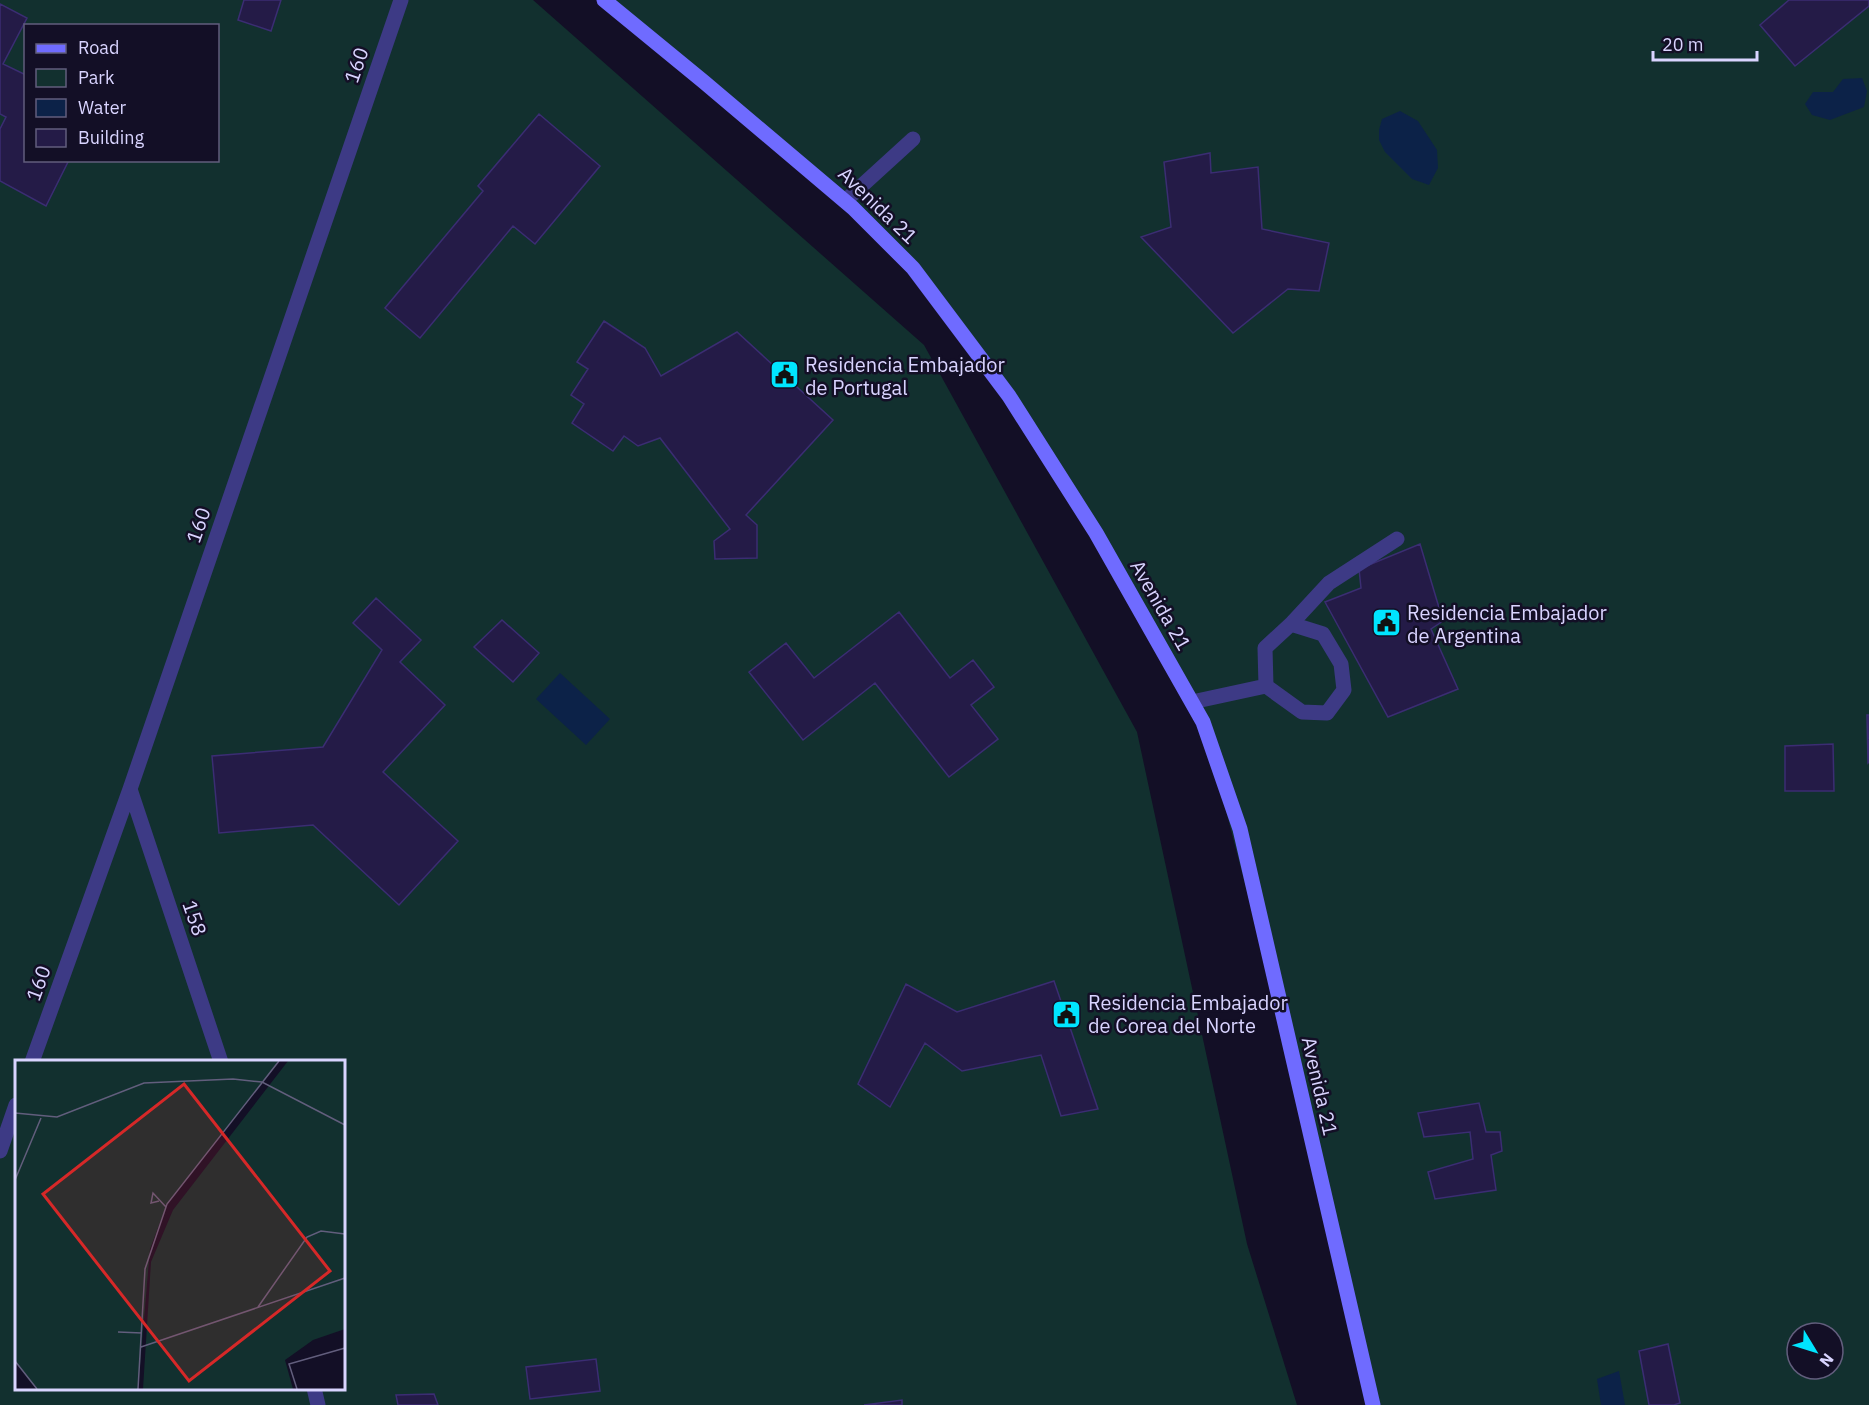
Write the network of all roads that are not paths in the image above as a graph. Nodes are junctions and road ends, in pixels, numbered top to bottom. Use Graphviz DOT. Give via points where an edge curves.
graph roads {
  1 [pos="401,0"];
  2 [pos="604,0"];
  3 [pos="913,139"];
  4 [pos="845,201"];
  5 [pos="1397,538"];
  6 [pos="1291,624"];
  7 [pos="1266,686"];
  8 [pos="1192,702"];
  9 [pos="130,789"];
  10 [pos="33,1060"];
  11 [pos="220,1060"];
  12 [pos="15,1108"];
  13 [pos="0,1151"];
  14 [pos="314,1390"];
  15 [pos="318,1405"];
  16 [pos="1372,1405"];
  1 -- 9 [label="street, 160"];
  2 -- 4 [label="main road, Avenida 21"];
  3 -- 4 [label="street"];
  4 -- 8 [label="main road, Avenida 21" via="912,268 1009,396 1096,533"];
  5 -- 6 [label="street" via="1329,583"];
  6 -- 7 [label="street" via="1265,648"];
  6 -- 7 [label="street" via="1323,634 1341,664 1344,690 1327,713 1302,712"];
  7 -- 8 [label="street"];
  8 -- 16 [label="main road, Avenida 21" via="1203,722 1240,829"];
  9 -- 10 [label="street, 160"];
  9 -- 11 [label="street, 158"];
  12 -- 13 [label="street"];
  14 -- 15 [label="street"];
}
